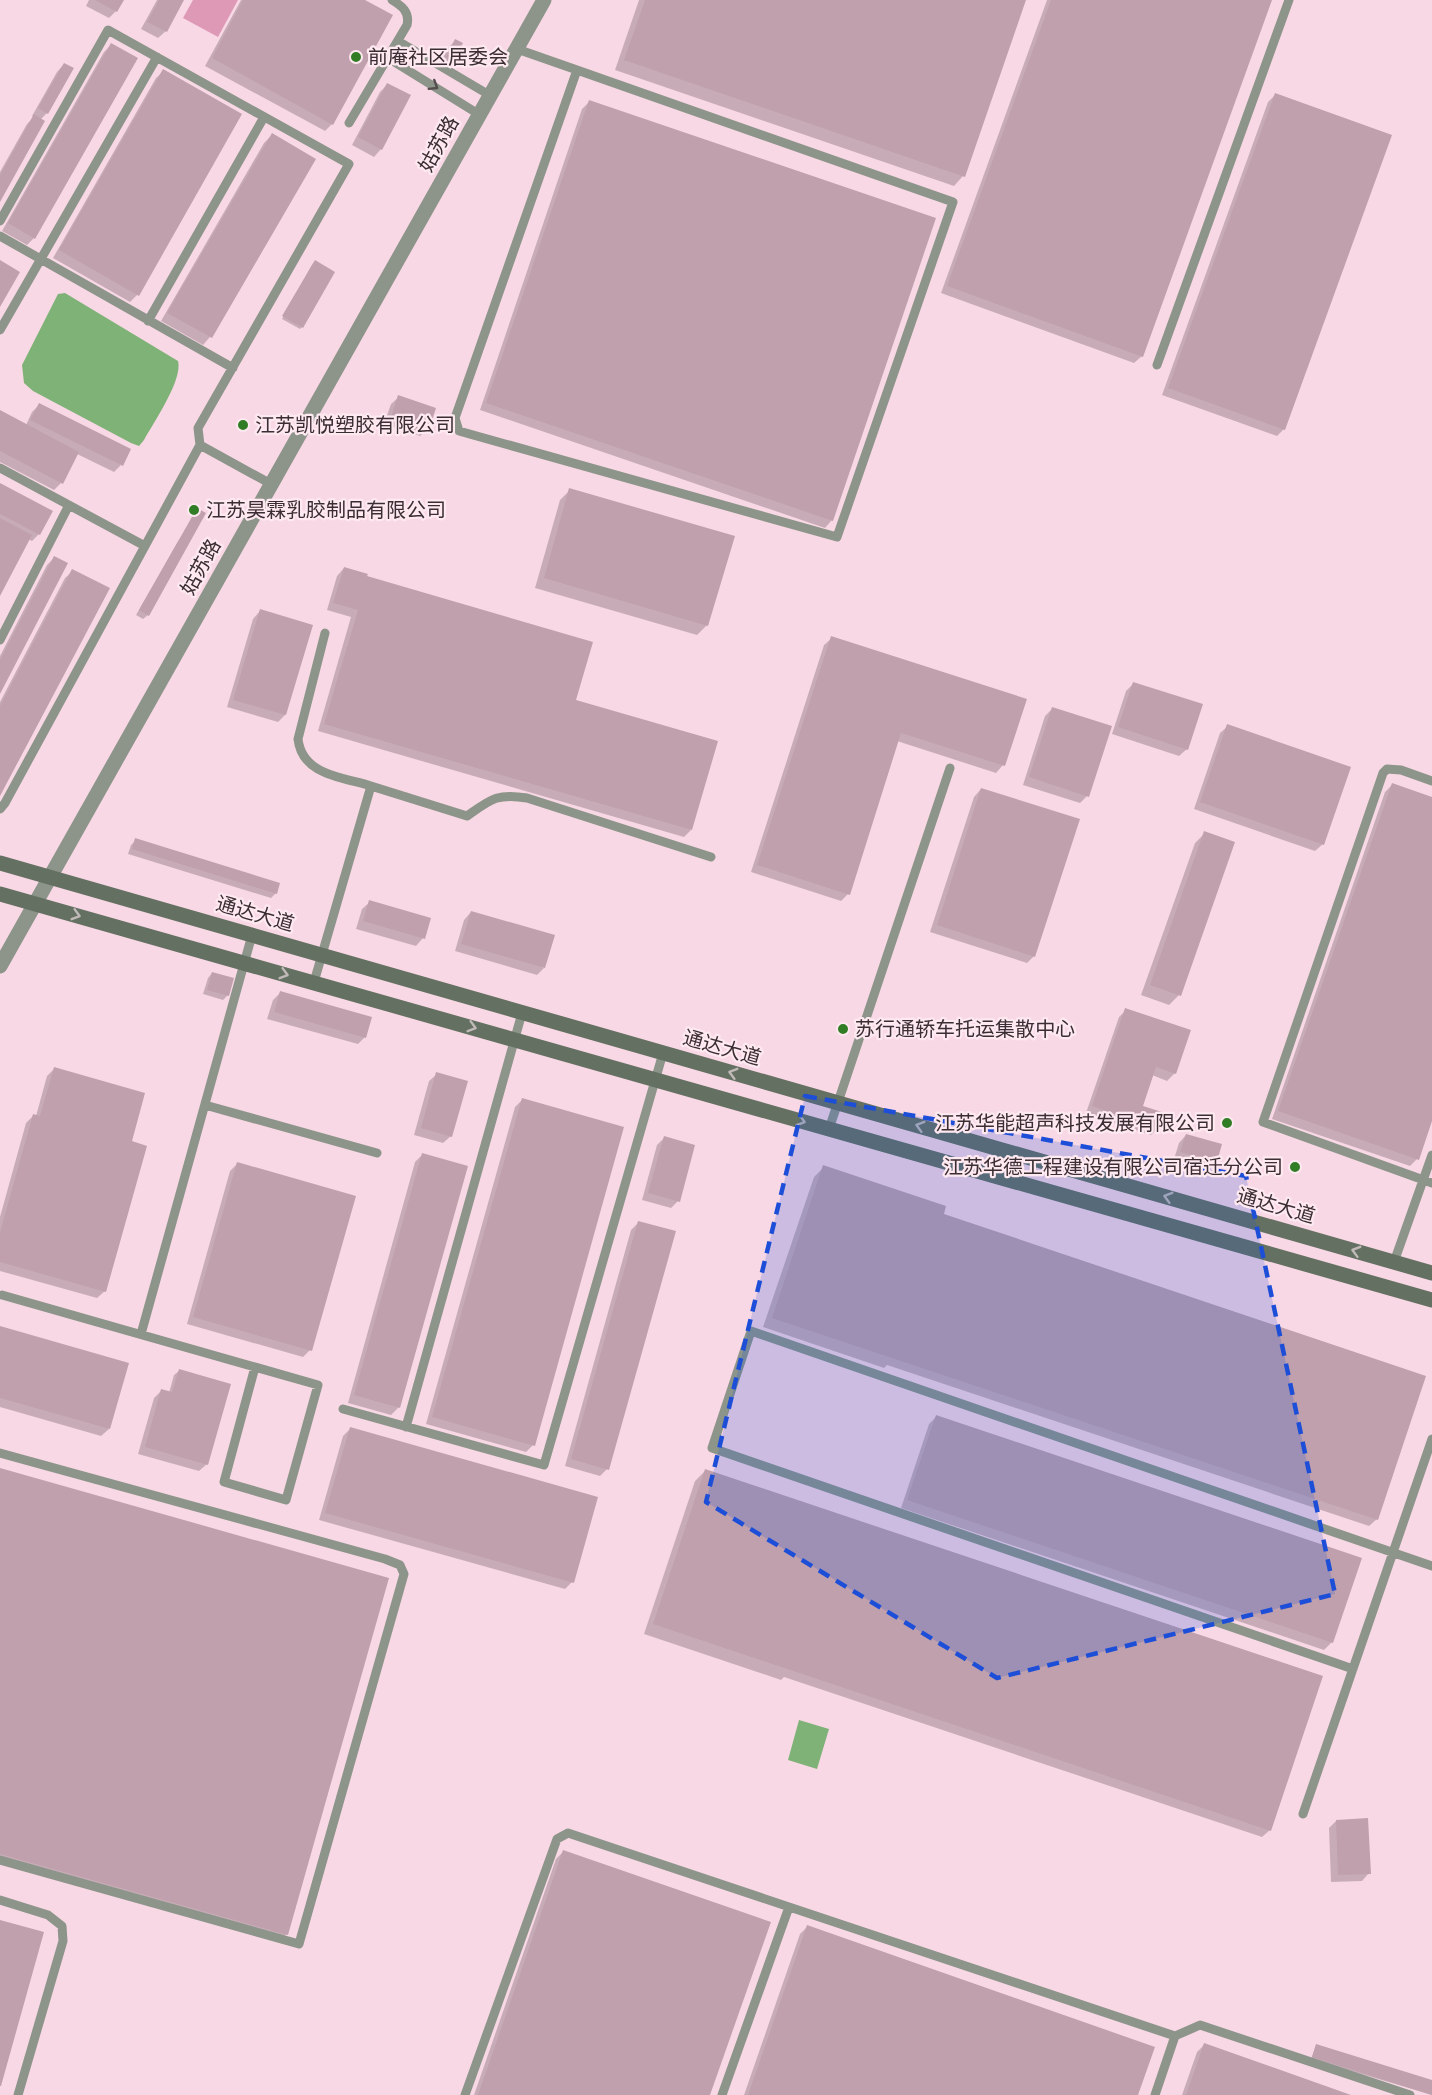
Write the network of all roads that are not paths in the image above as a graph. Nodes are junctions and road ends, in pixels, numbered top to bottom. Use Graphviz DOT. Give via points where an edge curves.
graph roads {
  1 [pos="392,0"];
  2 [pos="544,0"];
  3 [pos="1289,0"];
  4 [pos="398,41"];
  5 [pos="517,49"];
  6 [pos="157,57"];
  7 [pos="388,58"];
  8 [pos="577,70"];
  9 [pos="490,96"];
  10 [pos="480,115"];
  11 [pos="264,117"];
  12 [pos="348,123"];
  13 [pos="0,221"];
  14 [pos="0,237"];
  15 [pos="40,260"];
  16 [pos="148,321"];
  17 [pos="0,330"];
  18 [pos="1157,365"];
  19 [pos="232,368"];
  20 [pos="200,445"];
  21 [pos="0,468"];
  22 [pos="271,484"];
  23 [pos="69,505"];
  24 [pos="145,546"];
  25 [pos="326,633"];
  26 [pos="0,640"];
  27 [pos="950,768"];
  28 [pos="1432,781"];
  29 [pos="371,786"];
  30 [pos="0,810"];
  31 [pos="711,857"];
  32 [pos="0,863"];
  33 [pos="49,877"];
  34 [pos="0,894"];
  35 [pos="35,903"];
  36 [pos="252,935"];
  37 [pos="322,955"];
  38 [pos="245,963"];
  39 [pos="0,966"];
  40 [pos="314,982"];
  41 [pos="522,1012"];
  42 [pos="515,1040"];
  43 [pos="663,1053"];
  44 [pos="656,1079"];
  45 [pos="838,1103"];
  46 [pos="205,1105"];
  47 [pos="829,1129"];
  48 [pos="377,1153"];
  49 [pos="1432,1155"];
  50 [pos="1427,1182"];
  51 [pos="1394,1262"];
  52 [pos="1432,1273"];
  53 [pos="2,1295"];
  54 [pos="1432,1300"];
  55 [pos="141,1334"];
  56 [pos="255,1367"];
  57 [pos="343,1410"];
  58 [pos="406,1427"];
  59 [pos="1432,1439"];
  60 [pos="0,1453"];
  61 [pos="1393,1553"];
  62 [pos="1432,1566"];
  63 [pos="1353,1670"];
  64 [pos="1303,1814"];
  65 [pos="0,1860"];
  66 [pos="0,1900"];
  67 [pos="789,1907"];
  68 [pos="1175,2036"];
  69 [pos="18,2095"];
  70 [pos="465,2095"];
  71 [pos="722,2095"];
  72 [pos="1155,2095"];
  73 [pos="1410,2095"];
  1 -- 4 [label="lane" via="407,12 408,19"];
  2 -- 5 [label="street, 姑苏路"];
  3 -- 18 [label="lane"];
  4 -- 7 [label="lane"];
  4 -- 9 [label="lane"];
  5 -- 8 [label="lane"];
  5 -- 9 [label="street, 姑苏路"];
  6 -- 11 [label="lane"];
  6 -- 13 [label="lane" via="108,30"];
  6 -- 15 [label="lane"];
  7 -- 10 [label="lane, one-way"];
  7 -- 12 [label="lane"];
  8 -- 8 [label="lane" via="953,202 837,537 459,431 455,418"];
  9 -- 10 [label="street, 姑苏路"];
  10 -- 22 [label="street, 姑苏路"];
  11 -- 16 [label="lane"];
  11 -- 19 [label="lane" via="349,164"];
  14 -- 15 [label="lane"];
  15 -- 16 [label="lane"];
  15 -- 17 [label="lane"];
  16 -- 19 [label="lane"];
  19 -- 20 [label="lane" via="198,428"];
  20 -- 22 [label="lane"];
  20 -- 24 [label="lane"];
  21 -- 23 [label="lane"];
  22 -- 33 [label="street, 姑苏路"];
  23 -- 24 [label="lane"];
  23 -- 26 [label="lane"];
  24 -- 30 [label="lane"];
  25 -- 29 [label="lane" via="298,739 299,750 318,770"];
  27 -- 45 [label="lane"];
  28 -- 50 [label="lane" via="1401,770 1387,769 1383,773 1263,1122"];
  29 -- 31 [label="lane" via="467,816 502,796 526,798"];
  29 -- 37 [label="lane"];
  32 -- 33 [label="main road, 通达大道"];
  33 -- 35 [label="street, 姑苏路"];
  33 -- 36 [label="main road, 通达大道"];
  34 -- 35 [label="main road"];
  35 -- 38 [label="main road, one-way"];
  35 -- 39 [label="street, 姑苏路"];
  36 -- 37 [label="main road, 通达大道"];
  36 -- 38 [label="lane"];
  37 -- 40 [label="lane"];
  37 -- 41 [label="main road, 通达大道"];
  38 -- 40 [label="main road, one-way"];
  38 -- 46 [label="lane"];
  40 -- 42 [label="main road, one-way"];
  41 -- 42 [label="lane"];
  41 -- 43 [label="main road, 通达大道"];
  42 -- 44 [label="main road"];
  42 -- 58 [label="lane"];
  43 -- 44 [label="lane"];
  45 -- 43 [label="main road, 通达大道, one-way"];
  44 -- 47 [label="main road, one-way"];
  44 -- 58 [label="lane" via="544,1465"];
  45 -- 47 [label="lane"];
  51 -- 45 [label="main road, 通达大道, one-way"];
  46 -- 48 [label="lane"];
  46 -- 55 [label="lane"];
  47 -- 54 [label="main road"];
  49 -- 50 [label="lane"];
  50 -- 51 [label="lane"];
  51 -- 52 [label="main road, 通达大道"];
  53 -- 55 [label="lane"];
  55 -- 56 [label="lane"];
  56 -- 56 [label="lane" via="318,1385 286,1500 224,1482"];
  57 -- 58 [label="lane"];
  59 -- 61 [label="lane"];
  60 -- 65 [label="lane" via="385,1559 400,1566 404,1574 299,1944"];
  61 -- 62 [label="lane"];
  61 -- 63 [label="lane"];
  61 -- 63 [label="lane" via="751,1331 712,1448"];
  63 -- 64 [label="lane"];
  66 -- 69 [label="lane" via="48,1915 62,1926 63,1941"];
  67 -- 68 [label="lane"];
  67 -- 70 [label="lane" via="568,1833 557,1839"];
  67 -- 71 [label="lane"];
  68 -- 72 [label="lane"];
  68 -- 73 [label="lane" via="1200,2025"];
}
